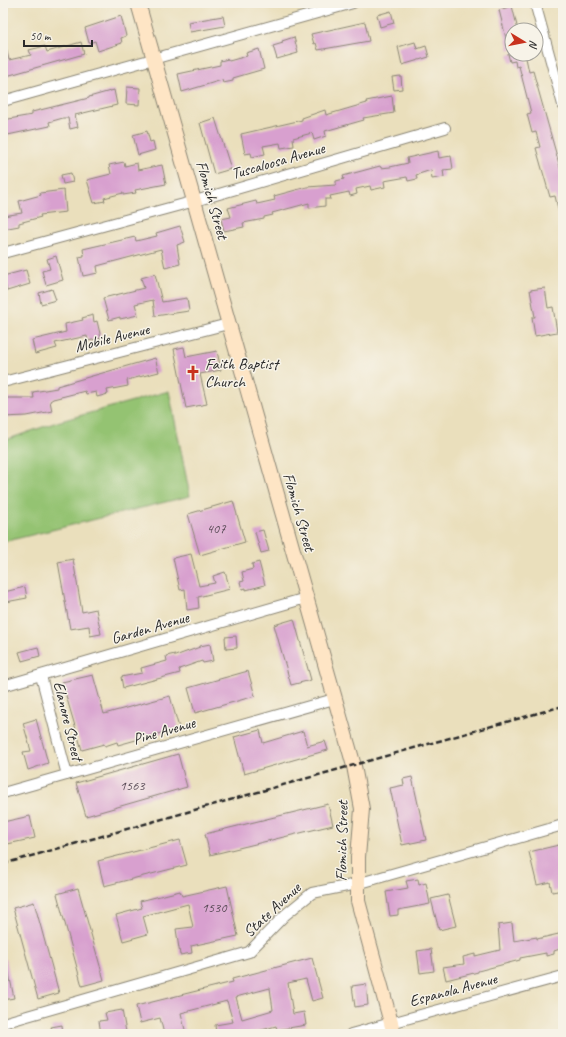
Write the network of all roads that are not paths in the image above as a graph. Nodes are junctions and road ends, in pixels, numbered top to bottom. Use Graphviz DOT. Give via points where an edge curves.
graph roads {
  1 [pos="138,3"];
  2 [pos="353,3"];
  3 [pos="535,3"];
  4 [pos="153,58"];
  5 [pos="3,101"];
  6 [pos="563,104"];
  7 [pos="445,128"];
  8 [pos="195,201"];
  9 [pos="3,253"];
  10 [pos="228,324"];
  11 [pos="3,382"];
  12 [pos="306,598"];
  13 [pos="41,676"];
  14 [pos="3,686"];
  15 [pos="334,699"];
  16 [pos="67,775"];
  17 [pos="3,793"];
  18 [pos="563,825"];
  19 [pos="357,884"];
  20 [pos="563,976"];
  21 [pos="3,1023"];
  22 [pos="393,1028"];
  23 [pos="351,1034"];
  1 -- 4 [label="street, Flomich Street"];
  2 -- 4 [label="street"];
  3 -- 6 [label="street"];
  4 -- 5 [label="street"];
  4 -- 8 [label="street, Flomich Street"];
  7 -- 8 [label="street, Tuscaloosa Avenue"];
  8 -- 9 [label="street, Tuscaloosa Avenue"];
  8 -- 10 [label="street, Flomich Street"];
  10 -- 11 [label="street, Mobile Avenue"];
  10 -- 12 [label="street, Flomich Street"];
  12 -- 13 [label="street, Garden Avenue"];
  12 -- 15 [label="street, Flomich Street"];
  13 -- 14 [label="street, Garden Avenue"];
  13 -- 16 [label="street, Elanore Street"];
  15 -- 16 [label="street, Pine Avenue"];
  15 -- 19 [label="street, Flomich Street" via="354,766 362,809"];
  16 -- 17 [label="street, Pine Avenue"];
  18 -- 19 [label="street, State Avenue"];
  19 -- 21 [label="street, State Avenue" via="312,893 285,915 249,952"];
  19 -- 22 [label="street, Flomich Street" via="362,918"];
  20 -- 22 [label="street, Espanola Avenue"];
  22 -- 23 [label="street, Espanola Avenue"];
}
